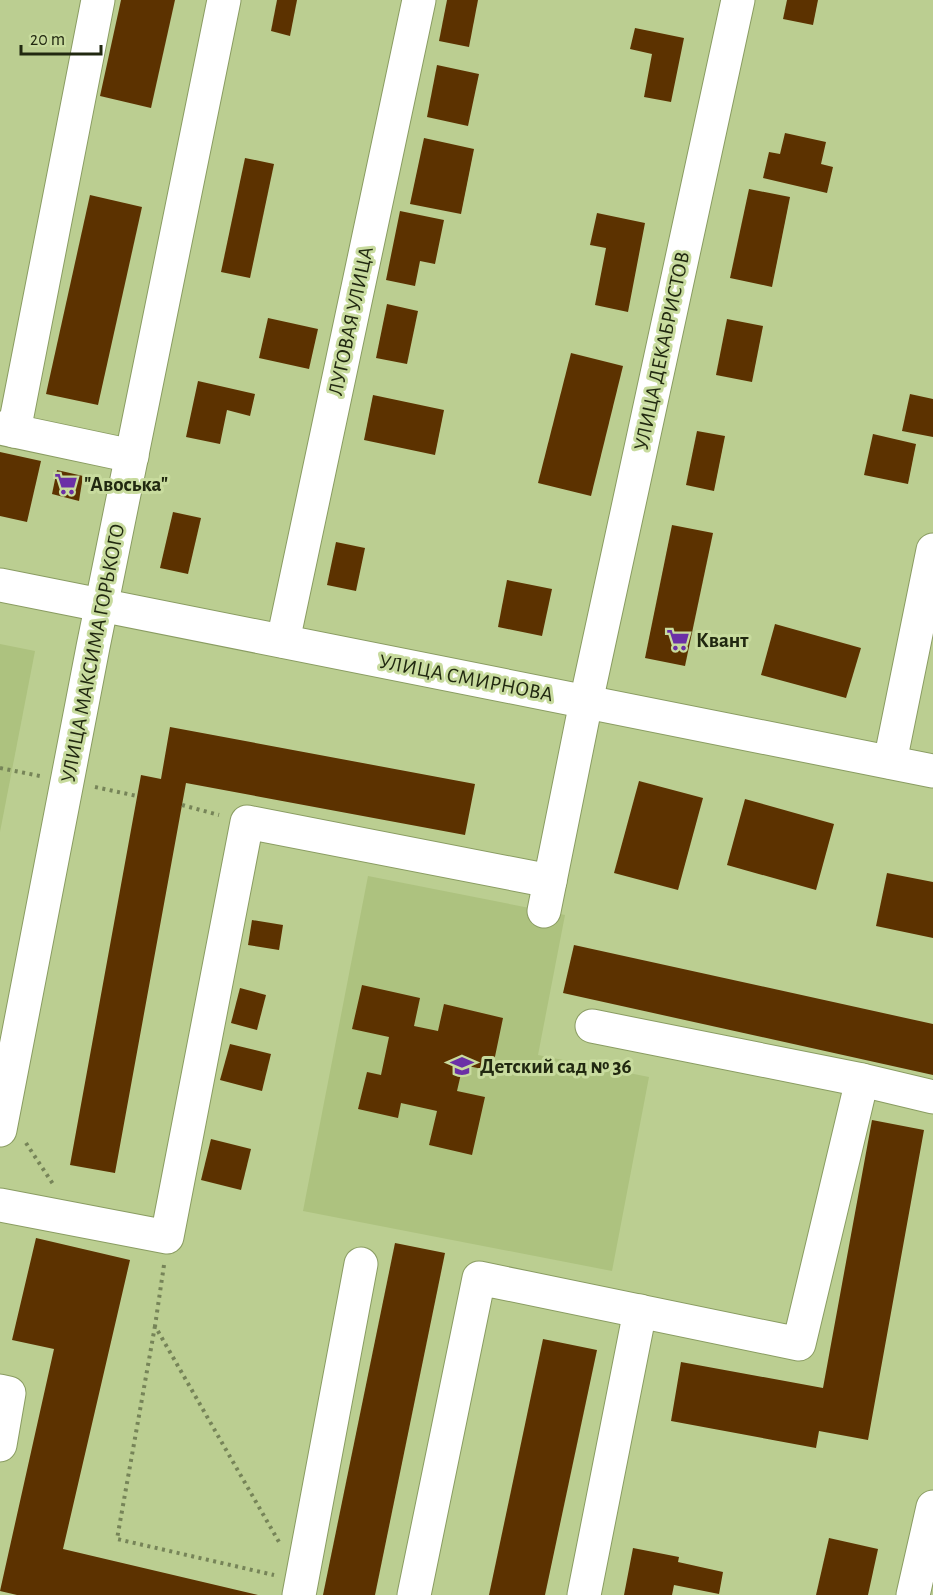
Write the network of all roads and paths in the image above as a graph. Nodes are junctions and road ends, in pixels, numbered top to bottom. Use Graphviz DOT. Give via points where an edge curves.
graph roads {
  1 [pos="98,0"];
  2 [pos="224,0"];
  3 [pos="419,0"];
  4 [pos="738,0"];
  5 [pos="7,430"];
  6 [pos="132,456"];
  7 [pos="933,550"];
  8 [pos="0,585"];
  9 [pos="102,604"];
  10 [pos="283,641"];
  11 [pos="586,702"];
  12 [pos="890,762"];
  13 [pos="933,771"];
  14 [pos="182,805"];
  15 [pos="246,822"];
  16 [pos="592,1026"];
  17 [pos="862,1080"];
  18 [pos="933,1097"];
  19 [pos="2,1120"];
  20 [pos="0,1205"];
  21 [pos="77,1220"];
  22 [pos="167,1238"];
  23 [pos="361,1264"];
  24 [pos="639,1311"];
  25 [pos="155,1326"];
  26 [pos="0,1391"];
  27 [pos="0,1444"];
  28 [pos="933,1507"];
  29 [pos="928,1559"];
  30 [pos="300,1588"];
  31 [pos="414,1595"];
  32 [pos="584,1595"];
  33 [pos="913,1595"];
  1 -- 5 [label="street"];
  2 -- 6 [label="street, УЛИЦА МАКСИМА ГОРЬКОГО"];
  3 -- 10 [label="street, ЛУГОВАЯ УЛИЦА"];
  4 -- 11 [label="street, УЛИЦА ДЕКАБРИСТОВ"];
  5 -- 6 [label="street"];
  6 -- 9 [label="street, УЛИЦА МАКСИМА ГОРЬКОГО"];
  7 -- 12 [label="street"];
  8 -- 9 [label="street, УЛИЦА СМИРНОВА"];
  9 -- 10 [label="street, УЛИЦА СМИРНОВА"];
  9 -- 19 [label="street, УЛИЦА МАКСИМА ГОРЬКОГО"];
  10 -- 11 [label="street, УЛИЦА СМИРНОВА"];
  11 -- 12 [label="street, УЛИЦА СМИРНОВА"];
  11 -- 15 [label="street, УЛИЦА ДЕКАБРИСТОВ" via="547,896"];
  12 -- 13 [label="street, УЛИЦА СМИРНОВА"];
  14 -- 15 [label="path"];
  15 -- 22 [label="street"];
  16 -- 17 [label="street"];
  17 -- 18 [label="street"];
  17 -- 24 [label="street" via="799,1344"];
  19 -- 21 [label="path"];
  20 -- 21 [label="street"];
  21 -- 22 [label="street"];
  22 -- 25 [label="path"];
  23 -- 30 [label="street"];
  24 -- 31 [label="street" via="479,1278"];
  24 -- 32 [label="street"];
  25 -- 30 [label="path"];
  25 -- 30 [label="path" via="117,1539"];
  26 -- 27 [label="street" via="9,1393"];
  28 -- 29 [label="street"];
  29 -- 33 [label="street"];
}
